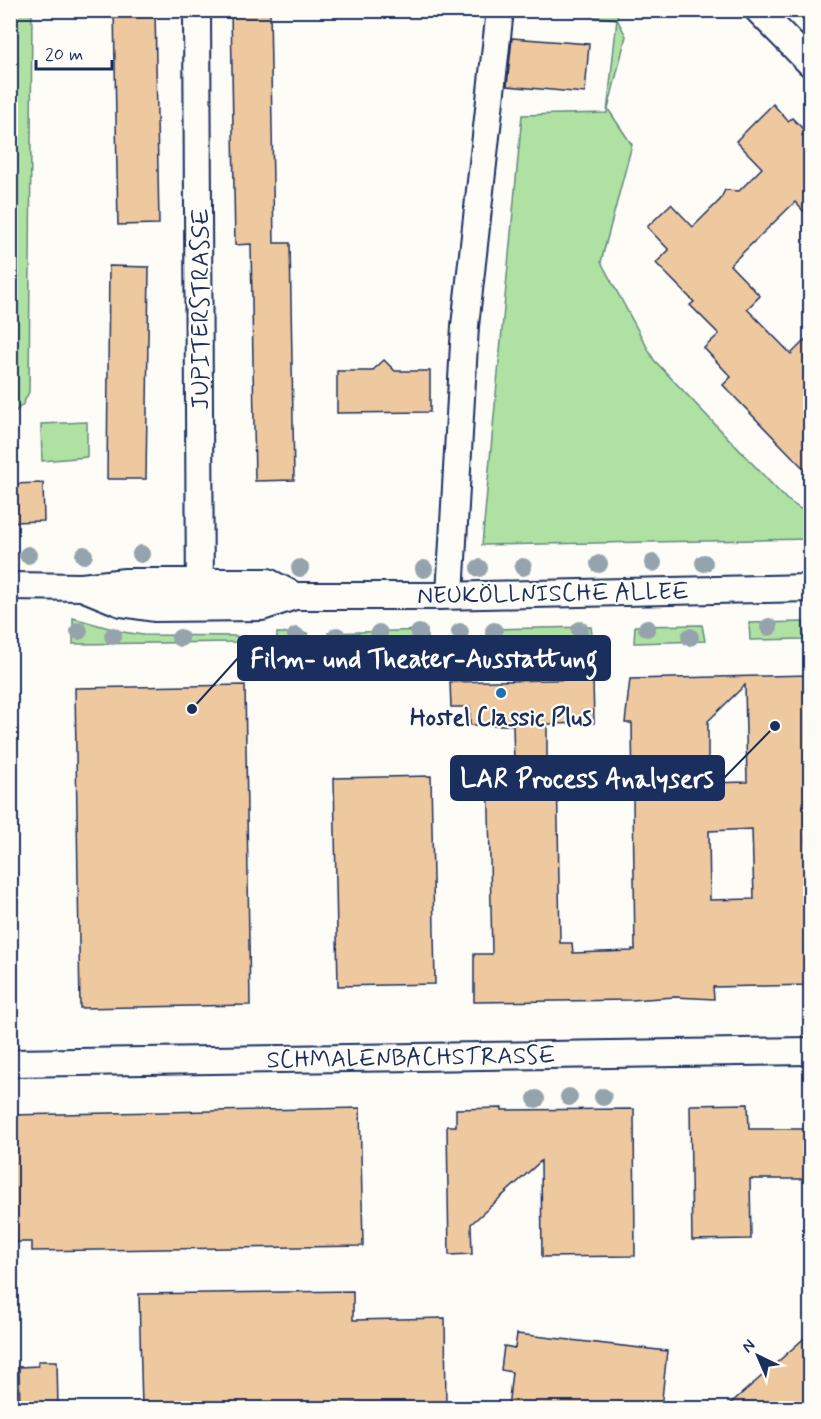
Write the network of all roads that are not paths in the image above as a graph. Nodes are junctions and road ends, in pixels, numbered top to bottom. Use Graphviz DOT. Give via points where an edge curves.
graph roads {
  1 [pos="197,10"];
  2 [pos="500,10"];
  3 [pos="758,10"];
  4 [pos="810,63"];
  5 [pos="201,581"];
  6 [pos="10,586"];
  7 [pos="82,587"];
  8 [pos="810,588"];
  9 [pos="450,595"];
  10 [pos="295,596"];
  11 [pos="200,608"];
  12 [pos="810,1051"];
  13 [pos="10,1063"];
  1 -- 5 [label="street, JUPITERSTRASSE"];
  2 -- 9 [label="street" via="465,326"];
  3 -- 4 [label="street"];
  5 -- 7 [label="street, NEUKÖLLNISCHE ALLEE"];
  5 -- 10 [label="street, NEUKÖLLNISCHE ALLEE" via="268,582"];
  5 -- 11 [label="street, JUPITERSTRASSE"];
  6 -- 7 [label="street, NEUKÖLLNISCHE ALLEE"];
  7 -- 11 [label="street, NEUKÖLLNISCHE ALLEE" via="121,603"];
  8 -- 9 [label="street, NEUKÖLLNISCHE ALLEE"];
  9 -- 10 [label="street, NEUKÖLLNISCHE ALLEE"];
  10 -- 11 [label="street, NEUKÖLLNISCHE ALLEE" via="262,607"];
  12 -- 13 [label="street, SCHMALENBACHSTRASSE"];
}
